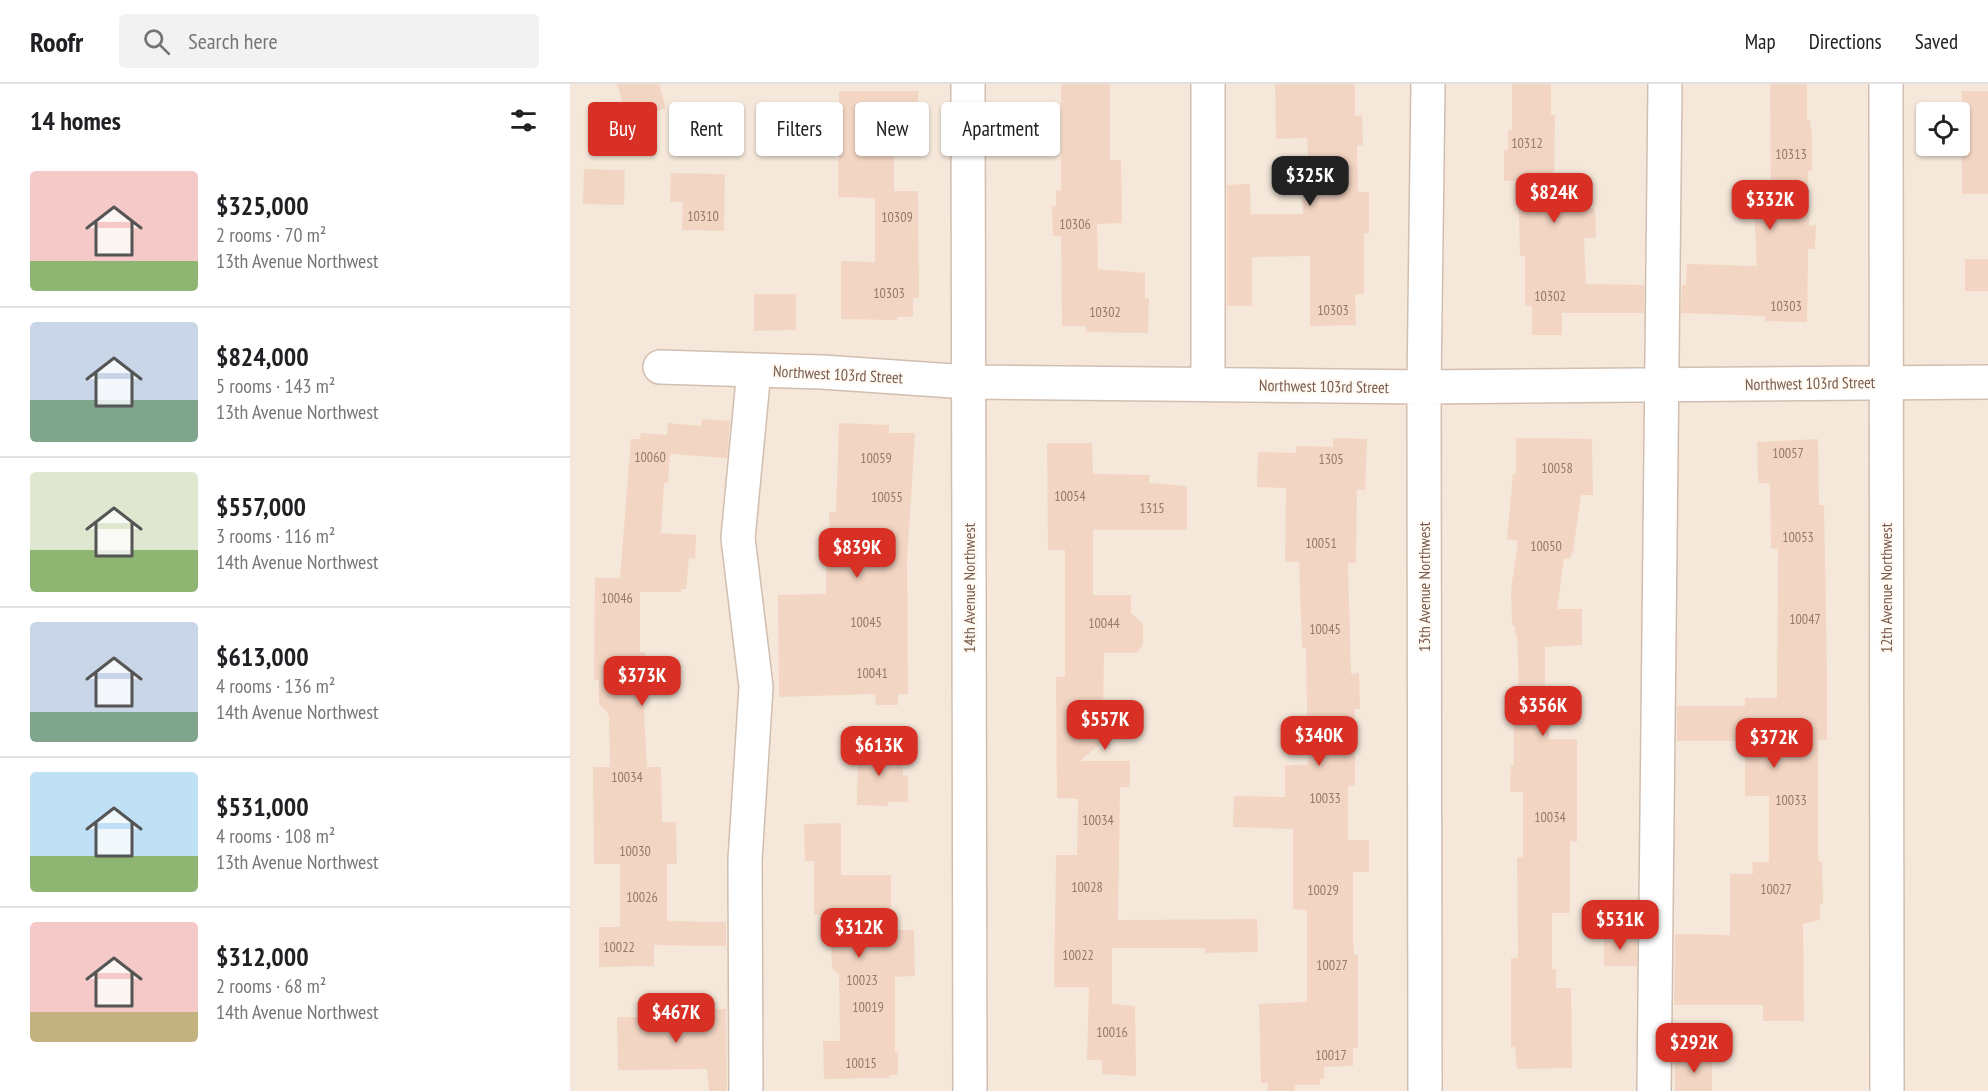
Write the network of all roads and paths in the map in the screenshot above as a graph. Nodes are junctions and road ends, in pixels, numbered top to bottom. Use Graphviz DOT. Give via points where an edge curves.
graph roads {
  1 [pos="968,84"];
  2 [pos="1208,84"];
  3 [pos="1428,84"];
  4 [pos="1665,84"];
  5 [pos="1886,84"];
  6 [pos="660,367"];
  7 [pos="754,370"];
  8 [pos="968,382"];
  9 [pos="1886,382"];
  10 [pos="1988,382"];
  11 [pos="1663,384"];
  12 [pos="1208,385"];
  13 [pos="1424,387"];
  14 [pos="746,1091"];
  15 [pos="970,1091"];
  16 [pos="1425,1091"];
  17 [pos="1654,1091"];
  18 [pos="1887,1091"];
  1 -- 8 [label="street, 14th Avenue Northwest"];
  2 -- 12 [label="street"];
  3 -- 13 [label="street, 13th Avenue Northwest"];
  4 -- 11 [label="street"];
  5 -- 9 [label="street, 12th Avenue Northwest"];
  6 -- 7 [label="street, Northwest 103rd Street"];
  7 -- 8 [label="street, Northwest 103rd Street"];
  7 -- 14 [label="street" via="738,538 756,687 745,860"];
  8 -- 12 [label="street, Northwest 103rd Street"];
  8 -- 15 [label="street, 14th Avenue Northwest"];
  9 -- 10 [label="street, Northwest 103rd Street"];
  9 -- 11 [label="street, Northwest 103rd Street"];
  9 -- 18 [label="street, 12th Avenue Northwest"];
  11 -- 13 [label="street, Northwest 103rd Street"];
  11 -- 17 [label="street"];
  12 -- 13 [label="street, Northwest 103rd Street"];
  13 -- 16 [label="street, 13th Avenue Northwest"];
}
